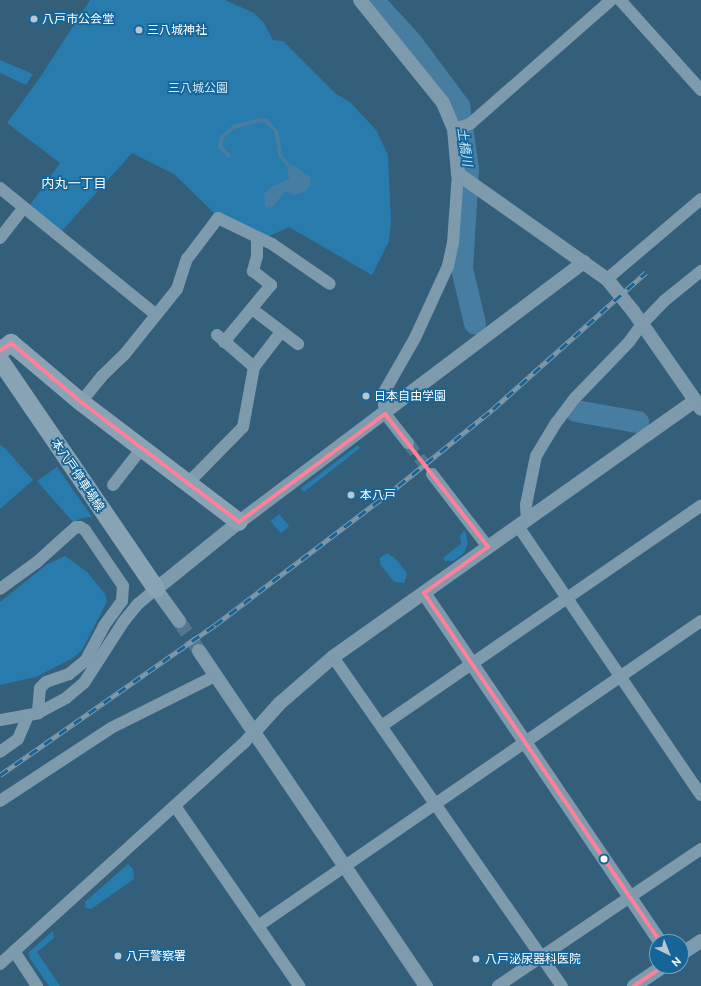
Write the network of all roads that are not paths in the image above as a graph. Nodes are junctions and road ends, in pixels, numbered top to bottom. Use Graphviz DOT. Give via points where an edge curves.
graph roads {
  1 [pos="360,0"];
  2 [pos="611,0"];
  3 [pos="620,0"];
  4 [pos="701,90"];
  5 [pos="454,129"];
  6 [pos="458,174"];
  7 [pos="0,188"];
  8 [pos="701,198"];
  9 [pos="23,209"];
  10 [pos="257,237"];
  11 [pos="0,238"];
  12 [pos="584,262"];
  13 [pos="701,271"];
  14 [pos="607,279"];
  15 [pos="330,284"];
  16 [pos="252,309"];
  17 [pos="156,315"];
  18 [pos="642,324"];
  19 [pos="281,332"];
  20 [pos="298,344"];
  21 [pos="0,351"];
  22 [pos="0,360"];
  23 [pos="254,367"];
  24 [pos="81,402"];
  25 [pos="698,405"];
  26 [pos="385,414"];
  27 [pos="408,443"];
  28 [pos="142,448"];
  29 [pos="432,474"];
  30 [pos="188,483"];
  31 [pos="114,485"];
  32 [pos="701,506"];
  33 [pos="239,522"];
  34 [pos="522,523"];
  35 [pos="488,546"];
  36 [pos="0,589"];
  37 [pos="156,590"];
  38 [pos="424,593"];
  39 [pos="568,598"];
  40 [pos="179,621"];
  41 [pos="701,621"];
  42 [pos="199,651"];
  43 [pos="333,657"];
  44 [pos="472,664"];
  45 [pos="215,676"];
  46 [pos="620,677"];
  47 [pos="33,714"];
  48 [pos="0,720"];
  49 [pos="383,725"];
  50 [pos="253,733"];
  51 [pos="525,742"];
  52 [pos="0,752"];
  53 [pos="701,796"];
  54 [pos="0,801"];
  55 [pos="436,803"];
  56 [pos="175,806"];
  57 [pos="701,850"];
  58 [pos="344,866"];
  59 [pos="630,897"];
  60 [pos="258,926"];
  61 [pos="655,934"];
  62 [pos="701,941"];
  63 [pos="689,949"];
  64 [pos="14,951"];
  65 [pos="542,956"];
  66 [pos="0,964"];
  67 [pos="652,974"];
  68 [pos="37,986"];
  69 [pos="299,986"];
  70 [pos="426,986"];
  71 [pos="498,986"];
  72 [pos="562,986"];
  73 [pos="634,986"];
  1 -- 5 [label="street" via="443,103"];
  2 -- 5 [label="street" via="470,124"];
  3 -- 4 [label="street"];
  5 -- 6 [label="street"];
  6 -- 12 [label="street"];
  6 -- 26 [label="street" via="454,243 448,266 415,338 383,394"];
  7 -- 9 [label="street"];
  8 -- 14 [label="street"];
  9 -- 11 [label="street"];
  9 -- 17 [label="street"];
  10 -- 15 [label="street" via="272,244"];
  10 -- 16 [label="street" via="257,256 253,271 271,285"];
  10 -- 17 [label="street" via="218,218 187,258 177,289"];
  12 -- 14 [label="street"];
  12 -- 26 [label="street"];
  13 -- 18 [label="street"];
  14 -- 18 [label="street"];
  16 -- 19 [label="street"];
  16 -- 23 [label="street" via="221,339"];
  17 -- 24 [label="street"];
  18 -- 25 [label="street"];
  18 -- 34 [label="street" via="629,342 575,398 536,456"];
  19 -- 20 [label="street"];
  19 -- 23 [label="street"];
  21 -- 24 [label="main road" via="12,343"];
  22 -- 37 [label="main road, 本八戸停車場線"];
  23 -- 30 [label="street" via="243,427"];
  24 -- 28 [label="main road"];
  25 -- 34 [label="street"];
  26 -- 27 [label="street"];
  26 -- 33 [label="street"];
  28 -- 30 [label="main road"];
  28 -- 31 [label="street"];
  29 -- 35 [label="street"];
  30 -- 33 [label="main road"];
  32 -- 39 [label="street"];
  33 -- 37 [label="street"];
  34 -- 35 [label="street"];
  34 -- 39 [label="street"];
  35 -- 38 [label="street"];
  36 -- 47 [label="street" via="37,562 76,527 85,530 123,586 122,601 104,626 86,661 69,674 46,682 40,688"];
  37 -- 40 [label="street"];
  37 -- 47 [label="street" via="138,604 124,621 84,683 66,698"];
  38 -- 43 [label="street"];
  38 -- 44 [label="street"];
  39 -- 44 [label="street"];
  39 -- 46 [label="street"];
  41 -- 46 [label="street"];
  42 -- 45 [label="street"];
  43 -- 49 [label="street"];
  43 -- 50 [label="street" via="279,704"];
  44 -- 49 [label="street"];
  44 -- 51 [label="street"];
  45 -- 50 [label="street"];
  45 -- 54 [label="street" via="111,728"];
  46 -- 51 [label="street"];
  46 -- 53 [label="street"];
  47 -- 48 [label="street"];
  47 -- 52 [label="street" via="18,739"];
  49 -- 55 [label="street"];
  50 -- 56 [label="street"];
  50 -- 58 [label="street"];
  51 -- 55 [label="street"];
  51 -- 59 [label="street"];
  55 -- 58 [label="street"];
  55 -- 65 [label="street"];
  56 -- 60 [label="street"];
  56 -- 64 [label="street"];
  57 -- 59 [label="street"];
  58 -- 60 [label="street"];
  58 -- 70 [label="street"];
  59 -- 61 [label="street"];
  59 -- 65 [label="street"];
  60 -- 69 [label="street"];
  62 -- 63 [label="street"];
  64 -- 66 [label="street"];
  64 -- 68 [label="street"];
  65 -- 71 [label="street"];
  65 -- 72 [label="street"];
  67 -- 73 [label="street"];
}
